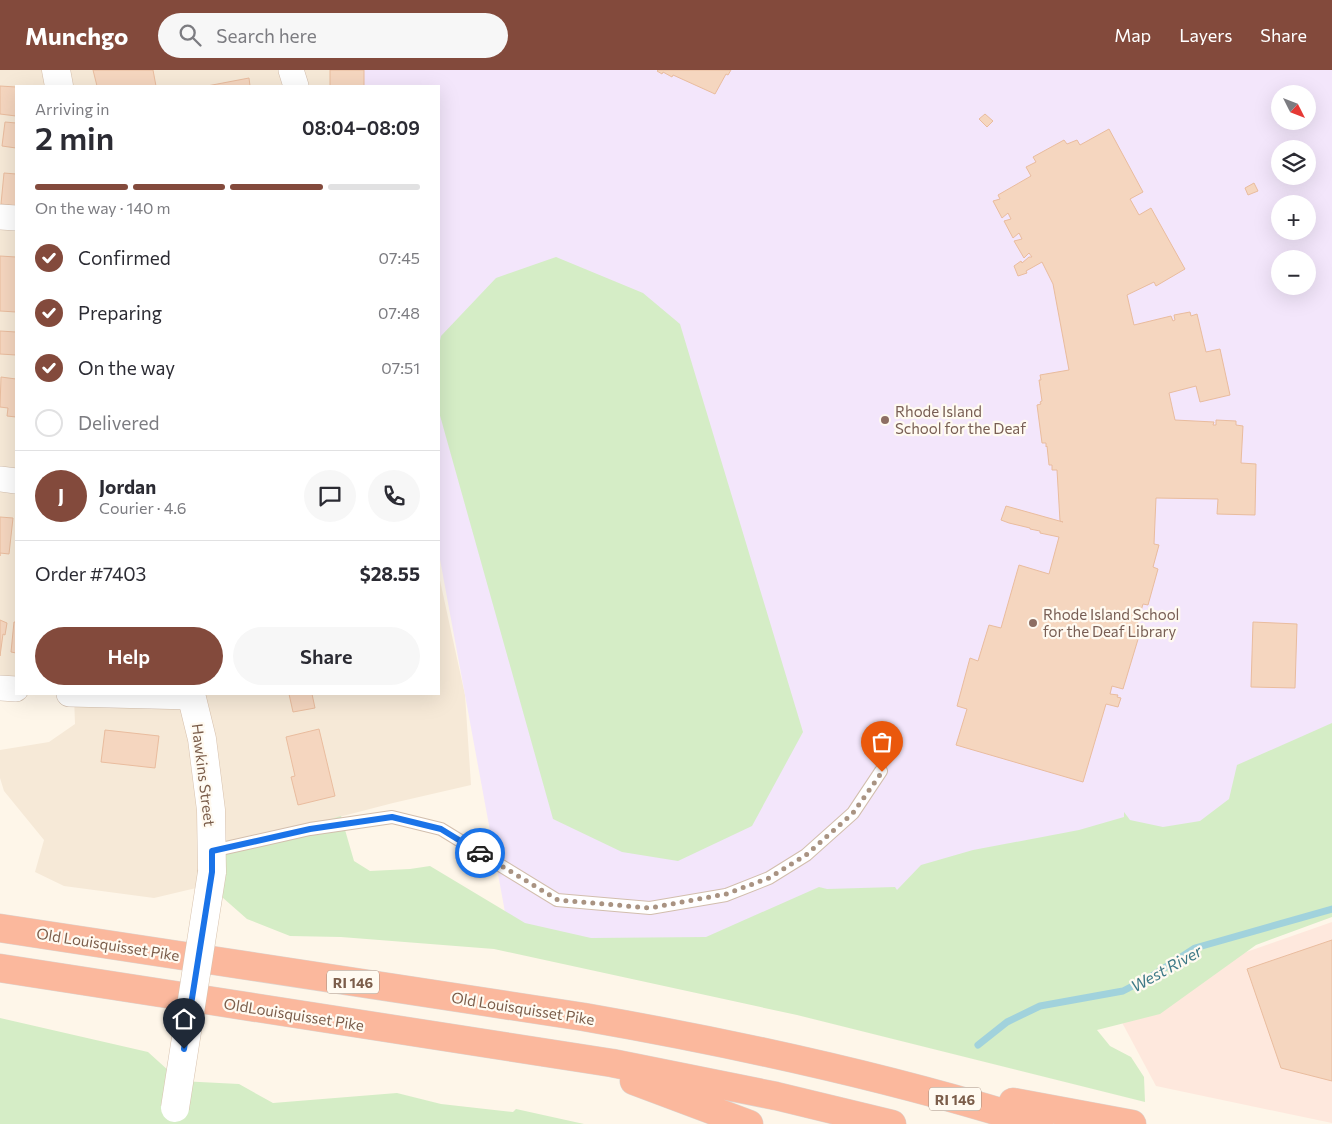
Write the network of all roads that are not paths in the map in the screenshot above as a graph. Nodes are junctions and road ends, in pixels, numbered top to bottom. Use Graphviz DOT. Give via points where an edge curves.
graph roads {
  1 [pos="56,70"];
  2 [pos="291,70"];
  3 [pos="59,85"];
  4 [pos="296,85"];
  5 [pos="0,217"];
  6 [pos="15,218"];
  7 [pos="0,479"];
  8 [pos="15,481"];
  9 [pos="0,688"];
  10 [pos="15,689"];
  11 [pos="192,695"];
  12 [pos="882,772"];
  13 [pos="212,862"];
  14 [pos="0,928"];
  15 [pos="0,968"];
  16 [pos="559,1055"];
  17 [pos="870,1076"];
  18 [pos="174,1116"];
  19 [pos="749,1124"];
  20 [pos="892,1124"];
  21 [pos="1039,1124"];
  22 [pos="1132,1124"];
  1 -- 3 [label="street"];
  2 -- 4 [label="street"];
  5 -- 6 [label="street"];
  7 -- 8 [label="street"];
  9 -- 10 [label="street"];
  11 -- 13 [label="street, Hawkins Street" via="210,801"];
  12 -- 13 [label="lane" via="853,813 806,855 769,878 726,894 650,908 558,900 441,829 392,817 310,829"];
  13 -- 18 [label="street, Hawkins Street, bridge"];
  14 -- 17 [label="highway, Old Louisquisset Pike / RI 146" via="584,1017 706,1039"];
  15 -- 16 [label="highway, OldLouisquisset Pike"];
  16 -- 19 [label="highway"];
  16 -- 20 [label="highway" via="694,1079"];
  17 -- 21 [label="highway, Old Louisquisset Pike / RI 146"];
  17 -- 22 [label="highway"];
}
